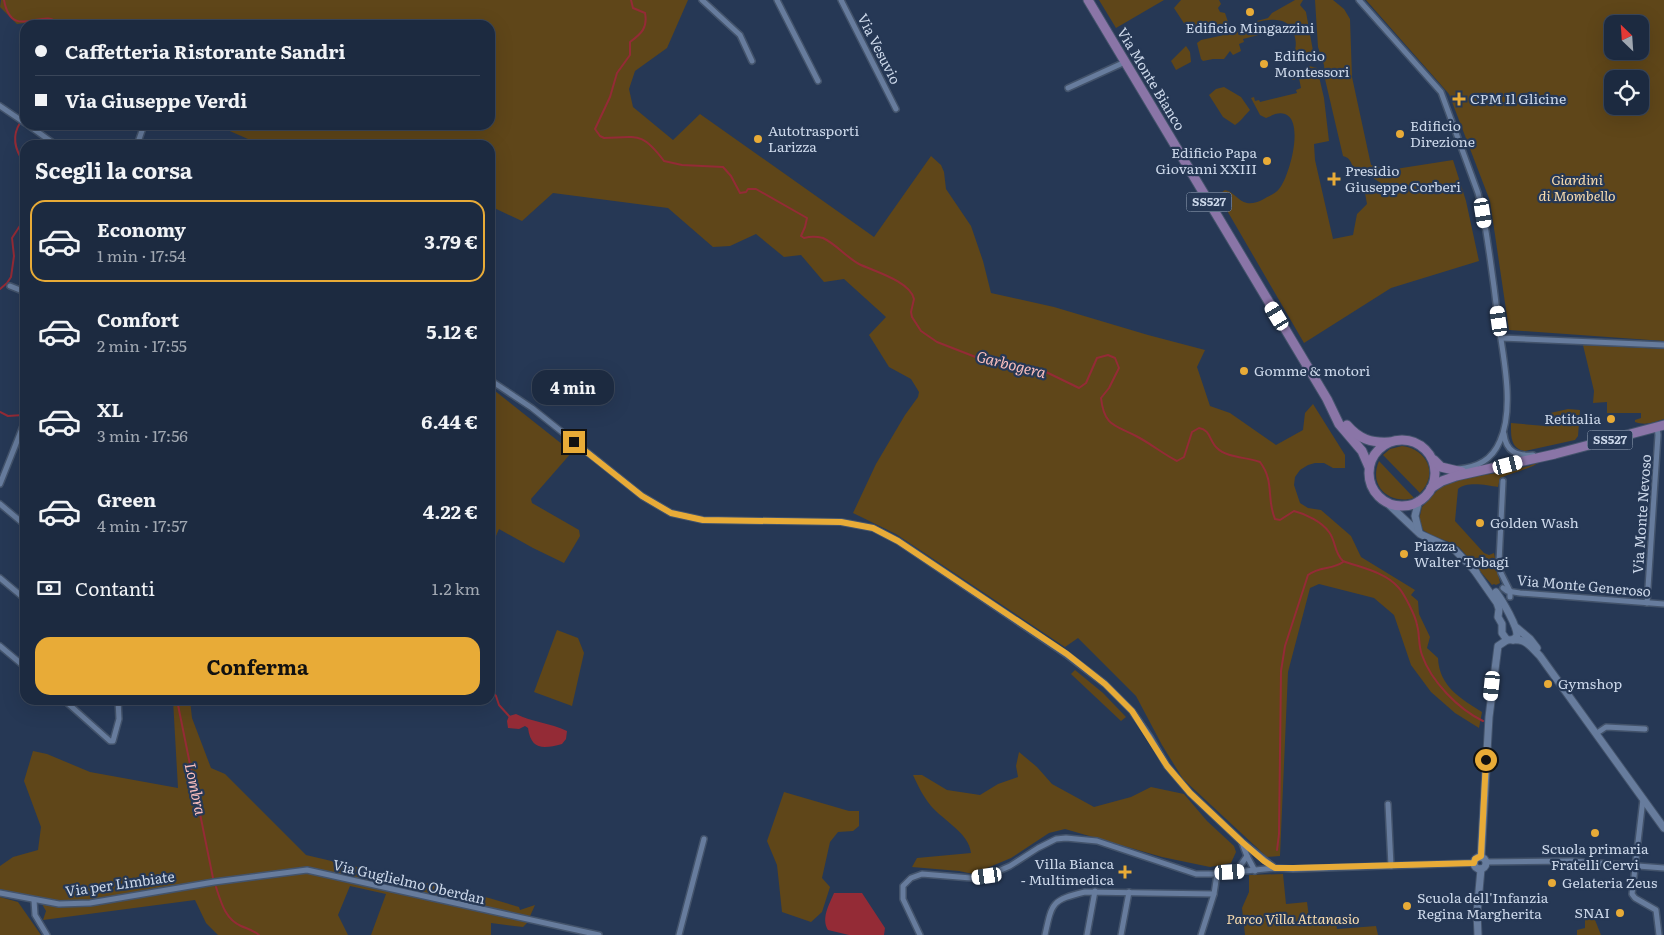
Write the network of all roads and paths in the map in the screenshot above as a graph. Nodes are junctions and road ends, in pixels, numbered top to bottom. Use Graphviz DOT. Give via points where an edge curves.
graph roads {
  1 [pos="702,0"];
  2 [pos="777,0"];
  3 [pos="842,0"];
  4 [pos="1088,0"];
  5 [pos="1359,0"];
  6 [pos="752,62"];
  7 [pos="1125,62"];
  8 [pos="818,81"];
  9 [pos="1068,88"];
  10 [pos="0,106"];
  11 [pos="896,109"];
  12 [pos="20,119"];
  13 [pos="35,130"];
  14 [pos="49,140"];
  15 [pos="10,286"];
  16 [pos="20,290"];
  17 [pos="1501,338"];
  18 [pos="1664,346"];
  19 [pos="495,383"];
  20 [pos="1330,404"];
  21 [pos="1661,426"];
  22 [pos="1504,431"];
  23 [pos="20,434"];
  24 [pos="1394,441"];
  25 [pos="1430,454"];
  26 [pos="1555,454"];
  27 [pos="1369,467"];
  28 [pos="1450,470"];
  29 [pos="1475,472"];
  30 [pos="1503,481"];
  31 [pos="0,484"];
  32 [pos="1431,488"];
  33 [pos="1419,500"];
  34 [pos="1385,501"];
  35 [pos="0,504"];
  36 [pos="20,521"];
  37 [pos="1420,534"];
  38 [pos="1474,570"];
  39 [pos="0,578"];
  40 [pos="1504,581"];
  41 [pos="1503,588"];
  42 [pos="1496,592"];
  43 [pos="1510,594"];
  44 [pos="20,596"];
  45 [pos="1647,603"];
  46 [pos="1664,604"];
  47 [pos="1505,612"];
  48 [pos="1517,628"];
  49 [pos="1502,633"];
  50 [pos="1510,640"];
  51 [pos="0,646"];
  52 [pos="1496,655"];
  53 [pos="1540,656"];
  54 [pos="20,663"];
  55 [pos="70,705"];
  56 [pos="118,705"];
  57 [pos="1586,720"];
  58 [pos="1645,729"];
  59 [pos="1597,733"];
  60 [pos="1628,778"];
  61 [pos="1643,799"];
  62 [pos="1388,804"];
  63 [pos="1664,828"];
  64 [pos="704,839"];
  65 [pos="1242,842"];
  66 [pos="1256,854"];
  67 [pos="1246,856"];
  68 [pos="1484,859"];
  69 [pos="1474,863"];
  70 [pos="1635,865"];
  71 [pos="1274,866"];
  72 [pos="1391,866"];
  73 [pos="1664,868"];
  74 [pos="1481,869"];
  75 [pos="1255,871"];
  76 [pos="1230,872"];
  77 [pos="1217,874"];
  78 [pos="214,882"];
  79 [pos="1095,891"];
  80 [pos="1129,892"];
  81 [pos="0,893"];
  82 [pos="1214,894"];
  83 [pos="34,900"];
  84 [pos="1661,926"];
  85 [pos="47,935"];
  86 [pos="599,935"];
  87 [pos="680,935"];
  88 [pos="920,935"];
  89 [pos="1046,935"];
  90 [pos="1087,935"];
  91 [pos="1121,935"];
  92 [pos="1201,935"];
  93 [pos="1478,935"];
  94 [pos="1659,935"];
  1 -- 6 [label="street" via="740,36"];
  2 -- 8 [label="street"];
  3 -- 11 [label="street, Via Vesuvio"];
  4 -- 7 [label="main road, Via Monte Bianco / SS527"];
  5 -- 17 [label="street" via="1434,84 1445,102 1483,213"];
  7 -- 9 [label="street"];
  7 -- 20 [label="main road, Via Monte Bianco / SS527"];
  10 -- 12 [label="street"];
  13 -- 14 [label="street"];
  15 -- 16 [label="street"];
  17 -- 18 [label="street"];
  17 -- 22 [label="street" via="1507,405"];
  19 -- 65 [label="street" via="532,408 642,496 671,513 703,520 841,522 873,528 898,541 1067,654 1105,684 1132,711 1167,766 1190,793"];
  20 -- 24 [label="main road, Via Monte Bianco / SS527" via="1352,431 1375,442"];
  20 -- 27 [label="main road, Via Monte Bianco / SS527" via="1339,424 1366,457"];
  21 -- 26 [label="main road, SS527"];
  21 -- 45 [label="street, Via Monte Nevoso"];
  22 -- 26 [label="street" via="1507,447 1518,455"];
  22 -- 28 [label="street" via="1496,449 1481,464"];
  23 -- 31 [label="street"];
  24 -- 25 [label="main road, SS527" via="1409,440"];
  24 -- 27 [label="main road" via="1375,453"];
  25 -- 28 [label="main road, SS527" via="1436,463"];
  25 -- 32 [label="main road" via="1436,471"];
  26 -- 29 [label="main road, SS527"];
  27 -- 34 [label="main road, SS527" via="1372,486"];
  28 -- 29 [label="main road, SS527"];
  29 -- 32 [label="main road, SS527" via="1449,478"];
  30 -- 40 [label="street" via="1499,562"];
  32 -- 33 [label="main road, SS527"];
  33 -- 34 [label="main road" via="1399,505"];
  33 -- 37 [label="street" via="1415,516"];
  34 -- 37 [label="street"];
  35 -- 36 [label="street"];
  37 -- 38 [label="street" via="1455,550"];
  38 -- 42 [label="street"];
  38 -- 47 [label="street"];
  39 -- 44 [label="street"];
  40 -- 41 [label="street"];
  40 -- 43 [label="street"];
  41 -- 42 [label="street"];
  41 -- 43 [label="street, Via Monte Generoso"];
  42 -- 47 [label="street"];
  43 -- 45 [label="street, Via Monte Generoso"];
  43 -- 47 [label="street"];
  45 -- 46 [label="street, Via Monte Generoso"];
  47 -- 48 [label="street"];
  47 -- 49 [label="street" via="1498,617"];
  48 -- 50 [label="street" via="1517,636"];
  48 -- 53 [label="street" via="1533,642"];
  49 -- 50 [label="street"];
  49 -- 52 [label="street" via="1496,645"];
  50 -- 52 [label="street" via="1498,646"];
  50 -- 53 [label="street" via="1525,641"];
  51 -- 54 [label="street"];
  52 -- 68 [label="street" via="1489,717"];
  53 -- 57 [label="street"];
  55 -- 56 [label="street" via="110,741 113,741 119,719"];
  57 -- 59 [label="street"];
  57 -- 60 [label="street" via="1596,741 1616,768"];
  58 -- 59 [label="street" via="1606,727"];
  59 -- 60 [label="street"];
  60 -- 61 [label="street"];
  61 -- 63 [label="street"];
  61 -- 70 [label="street"];
  62 -- 72 [label="street"];
  64 -- 87 [label="street"];
  65 -- 66 [label="street"];
  65 -- 67 [label="street"];
  66 -- 71 [label="street"];
  66 -- 75 [label="street" via="1260,864"];
  67 -- 75 [label="street"];
  67 -- 76 [label="street" via="1240,866"];
  68 -- 69 [label="street" via="1475,859"];
  68 -- 70 [label="street"];
  68 -- 74 [label="street" via="1485,867"];
  69 -- 72 [label="street"];
  69 -- 74 [label="street"];
  70 -- 73 [label="street"];
  70 -- 84 [label="street" via="1633,897 1656,910"];
  71 -- 72 [label="street"];
  71 -- 75 [label="street"];
  74 -- 93 [label="street"];
  75 -- 76 [label="street"];
  76 -- 77 [label="street"];
  77 -- 82 [label="street"];
  77 -- 88 [label="street" via="1196,874 1096,842 1056,839 987,876 922,874 907,881 902,886 903,899"];
  78 -- 83 [label="street, Via per Limbiate" via="90,903 58,904"];
  78 -- 86 [label="street, Via Guglielmo Oberdan" via="307,870"];
  79 -- 80 [label="street"];
  79 -- 89 [label="street" via="1055,902 1050,910"];
  79 -- 90 [label="street"];
  80 -- 82 [label="street"];
  80 -- 91 [label="street"];
  81 -- 83 [label="street, Via per Limbiate"];
  82 -- 92 [label="street"];
  83 -- 85 [label="street" via="35,915"];
  84 -- 94 [label="street"];
}
